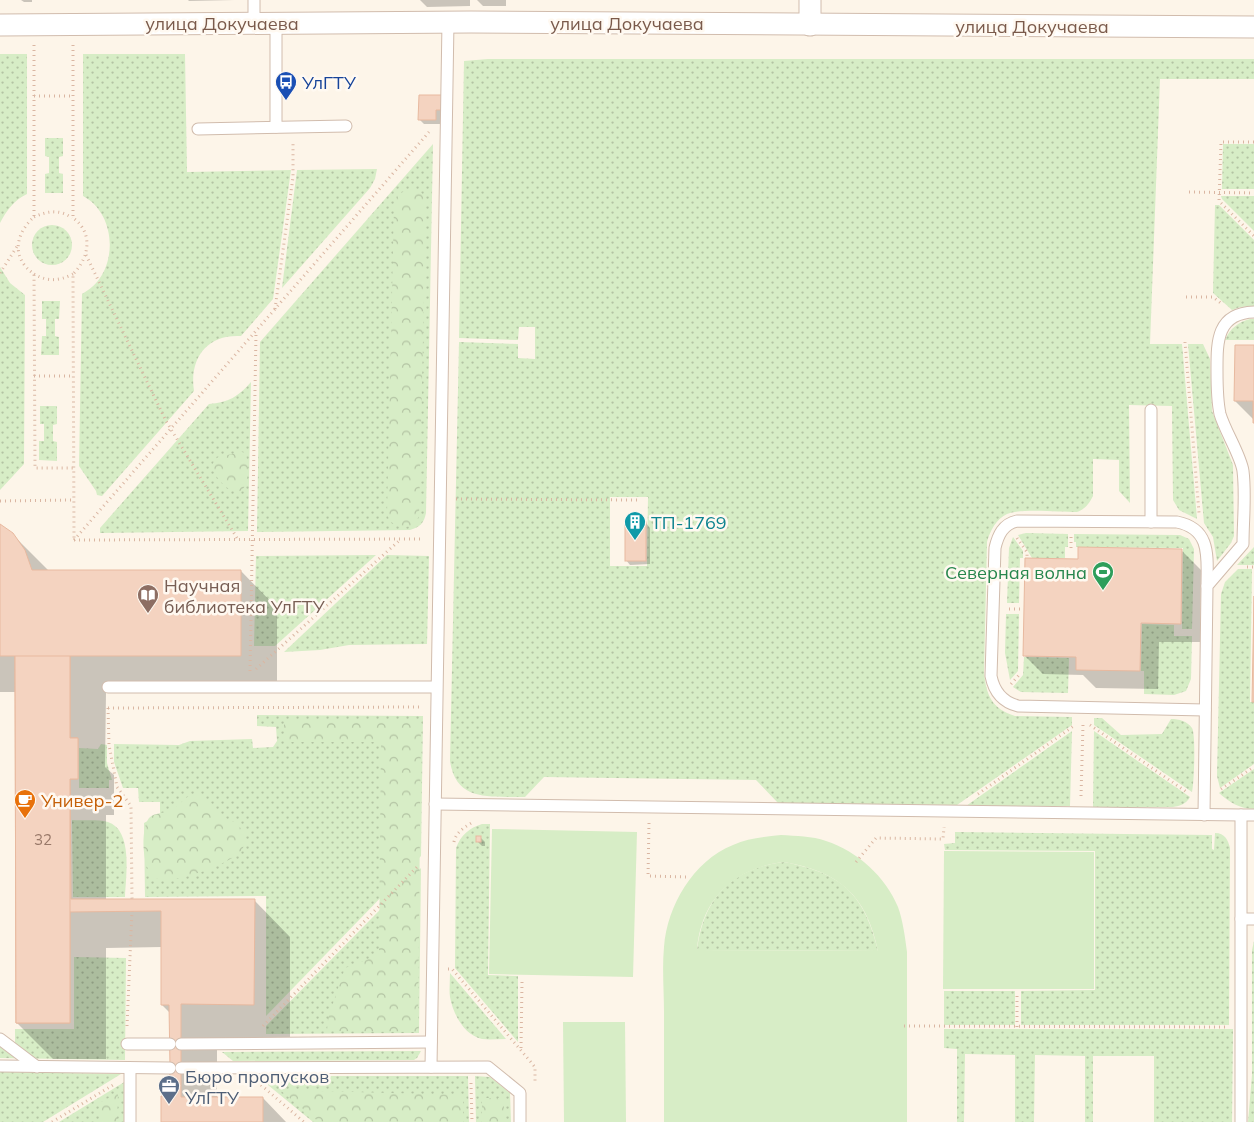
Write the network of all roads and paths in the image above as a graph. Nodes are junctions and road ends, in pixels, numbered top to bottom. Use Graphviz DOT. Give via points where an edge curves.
graph roads {
  1 [pos="254,0"];
  2 [pos="810,0"];
  3 [pos="254,22"];
  4 [pos="276,22"];
  5 [pos="448,22"];
  6 [pos="74,24"];
  7 [pos="0,25"];
  8 [pos="34,25"];
  9 [pos="810,25"];
  10 [pos="1254,27"];
  11 [pos="33,96"];
  12 [pos="73,96"];
  13 [pos="446,124"];
  14 [pos="346,126"];
  15 [pos="276,127"];
  16 [pos="293,127"];
  17 [pos="198,129"];
  18 [pos="1254,142"];
  19 [pos="1189,192"];
  20 [pos="1219,192"];
  21 [pos="1254,193"];
  22 [pos="34,217"];
  23 [pos="73,218"];
  24 [pos="1254,236"];
  25 [pos="18,244"];
  26 [pos="86,255"];
  27 [pos="0,273"];
  28 [pos="34,274"];
  29 [pos="73,274"];
  30 [pos="1186,297"];
  31 [pos="275,309"];
  32 [pos="1254,312"];
  33 [pos="1236,316"];
  34 [pos="256,332"];
  35 [pos="1185,342"];
  36 [pos="34,376"];
  37 [pos="73,376"];
  38 [pos="1151,410"];
  39 [pos="171,429"];
  40 [pos="73,468"];
  41 [pos="1248,469"];
  42 [pos="439,499"];
  43 [pos="73,500"];
  44 [pos="638,500"];
  45 [pos="0,501"];
  46 [pos="1151,522"];
  47 [pos="1197,530"];
  48 [pos="1014,533"];
  49 [pos="238,539"];
  50 [pos="252,539"];
  51 [pos="400,539"];
  52 [pos="438,539"];
  53 [pos="74,540"];
  54 [pos="1027,557"];
  55 [pos="1207,586"];
  56 [pos="1004,609"];
  57 [pos="1022,609"];
  58 [pos="1021,673"];
  59 [pos="1007,679"];
  60 [pos="108,687"];
  61 [pos="436,687"];
  62 [pos="427,707"];
  63 [pos="108,708"];
  64 [pos="1205,710"];
  65 [pos="1083,720"];
  66 [pos="1254,766"];
  67 [pos="1204,800"];
  68 [pos="435,804"];
  69 [pos="952,812"];
  70 [pos="1081,814"];
  71 [pos="1204,815"];
  72 [pos="1241,815"];
  73 [pos="1254,815"];
  74 [pos="480,820"];
  75 [pos="639,822"];
  76 [pos="954,826"];
  77 [pos="434,850"];
  78 [pos="856,862"];
  79 [pos="688,877"];
  80 [pos="132,899"];
  81 [pos="132,911"];
  82 [pos="1241,919"];
  83 [pos="1254,919"];
  84 [pos="452,959"];
  85 [pos="432,969"];
  86 [pos="452,969"];
  87 [pos="522,982"];
  88 [pos="1017,993"];
  89 [pos="904,1026"];
  90 [pos="1017,1027"];
  91 [pos="1241,1027"];
  92 [pos="0,1039"];
  93 [pos="431,1042"];
  94 [pos="247,1043"];
  95 [pos="127,1044"];
  96 [pos="521,1049"];
  97 [pos="0,1066"];
  98 [pos="37,1067"];
  99 [pos="431,1067"];
  100 [pos="471,1067"];
  101 [pos="130,1068"];
  102 [pos="239,1068"];
  103 [pos="535,1086"];
  104 [pos="52,1122"];
  105 [pos="130,1122"];
  106 [pos="304,1122"];
  107 [pos="472,1122"];
  108 [pos="520,1122"];
  109 [pos="1241,1122"];
  1 -- 3 [label="lane"];
  2 -- 9 [label="street"];
  3 -- 4 [label="street, улица Докучаева"];
  3 -- 6 [label="street, улица Докучаева"];
  4 -- 5 [label="street, улица Докучаева"];
  4 -- 15 [label="lane"];
  5 -- 9 [label="street, улица Докучаева"];
  5 -- 13 [label="lane"];
  6 -- 8 [label="street, улица Докучаева"];
  6 -- 12 [label="path"];
  7 -- 8 [label="street, улица Докучаева"];
  8 -- 11 [label="path"];
  9 -- 10 [label="street, улица Докучаева"];
  11 -- 12 [label="path"];
  11 -- 22 [label="path"];
  12 -- 23 [label="path"];
  13 -- 31 [label="path" via="437,124"];
  13 -- 42 [label="lane"];
  14 -- 16 [label="lane"];
  15 -- 16 [label="lane"];
  15 -- 17 [label="lane"];
  16 -- 31 [label="path" via="293,177"];
  18 -- 20 [label="path" via="1221,142"];
  19 -- 20 [label="path"];
  20 -- 21 [label="path"];
  20 -- 24 [label="path" via="1219,201"];
  22 -- 23 [label="path" via="44,212 56,212"];
  22 -- 25 [label="path" via="20,234"];
  23 -- 26 [label="path" via="84,232"];
  25 -- 27 [label="path"];
  25 -- 28 [label="path" via="24,265"];
  26 -- 29 [label="path"];
  26 -- 39 [label="path"];
  28 -- 29 [label="path" via="52,280"];
  28 -- 36 [label="path"];
  29 -- 37 [label="path"];
  30 -- 33 [label="path" via="1213,297"];
  31 -- 34 [label="path"];
  32 -- 33 [label="lane"];
  33 -- 41 [label="lane" via="1218,337 1218,398 1223,423"];
  34 -- 39 [label="path"];
  34 -- 50 [label="path"];
  35 -- 47 [label="path" via="1199,520"];
  36 -- 37 [label="path"];
  36 -- 40 [label="path" via="35,468"];
  37 -- 40 [label="path"];
  38 -- 46 [label="lane"];
  39 -- 49 [label="path"];
  39 -- 53 [label="path"];
  40 -- 43 [label="path"];
  41 -- 55 [label="lane" via="1243,544"];
  42 -- 44 [label="path"];
  42 -- 52 [label="lane"];
  43 -- 45 [label="path"];
  43 -- 53 [label="path"];
  46 -- 47 [label="lane" via="1177,522"];
  46 -- 64 [label="lane" via="1023,520 1004,528 995,548 992,682 1001,698 1018,706"];
  47 -- 55 [label="lane" via="1207,554"];
  48 -- 54 [label="path"];
  49 -- 50 [label="path"];
  49 -- 53 [label="path"];
  50 -- 51 [label="path"];
  50 -- 51 [label="path" via="250,674"];
  51 -- 52 [label="path"];
  52 -- 61 [label="lane"];
  55 -- 64 [label="lane"];
  56 -- 57 [label="path"];
  58 -- 59 [label="path" via="1010,688"];
  60 -- 61 [label="lane"];
  60 -- 63 [label="path"];
  61 -- 68 [label="lane"];
  62 -- 63 [label="path"];
  63 -- 80 [label="path" via="109,745 118,786 131,806"];
  64 -- 67 [label="lane"];
  65 -- 67 [label="path" via="1198,800"];
  65 -- 69 [label="path"];
  65 -- 70 [label="path"];
  66 -- 67 [label="path"];
  67 -- 71 [label="lane"];
  68 -- 69 [label="lane"];
  68 -- 77 [label="lane"];
  69 -- 70 [label="lane"];
  70 -- 71 [label="lane"];
  71 -- 72 [label="lane"];
  72 -- 73 [label="lane"];
  72 -- 82 [label="lane"];
  74 -- 77 [label="path" via="461,829 454,839 453,850"];
  75 -- 79 [label="path" via="649,822 648,876"];
  76 -- 78 [label="path" via="944,826 944,839 876,838"];
  77 -- 85 [label="lane"];
  77 -- 94 [label="path"];
  81 -- 95 [label="path"];
  82 -- 83 [label="lane"];
  82 -- 91 [label="lane"];
  84 -- 86 [label="path"];
  85 -- 86 [label="path"];
  85 -- 93 [label="lane"];
  86 -- 96 [label="path"];
  87 -- 96 [label="path"];
  88 -- 90 [label="path"];
  89 -- 90 [label="path"];
  90 -- 91 [label="path"];
  91 -- 109 [label="lane"];
  92 -- 98 [label="lane"];
  93 -- 94 [label="lane"];
  93 -- 99 [label="lane"];
  94 -- 95 [label="lane"];
  96 -- 103 [label="path" via="535,1068"];
  97 -- 98 [label="lane"];
  98 -- 101 [label="lane"];
  99 -- 100 [label="lane"];
  99 -- 102 [label="lane"];
  100 -- 107 [label="path"];
  100 -- 108 [label="lane" via="488,1067 520,1093"];
  101 -- 102 [label="lane"];
  101 -- 104 [label="path" via="123,1079"];
  101 -- 105 [label="lane"];
  102 -- 106 [label="path"];
}
